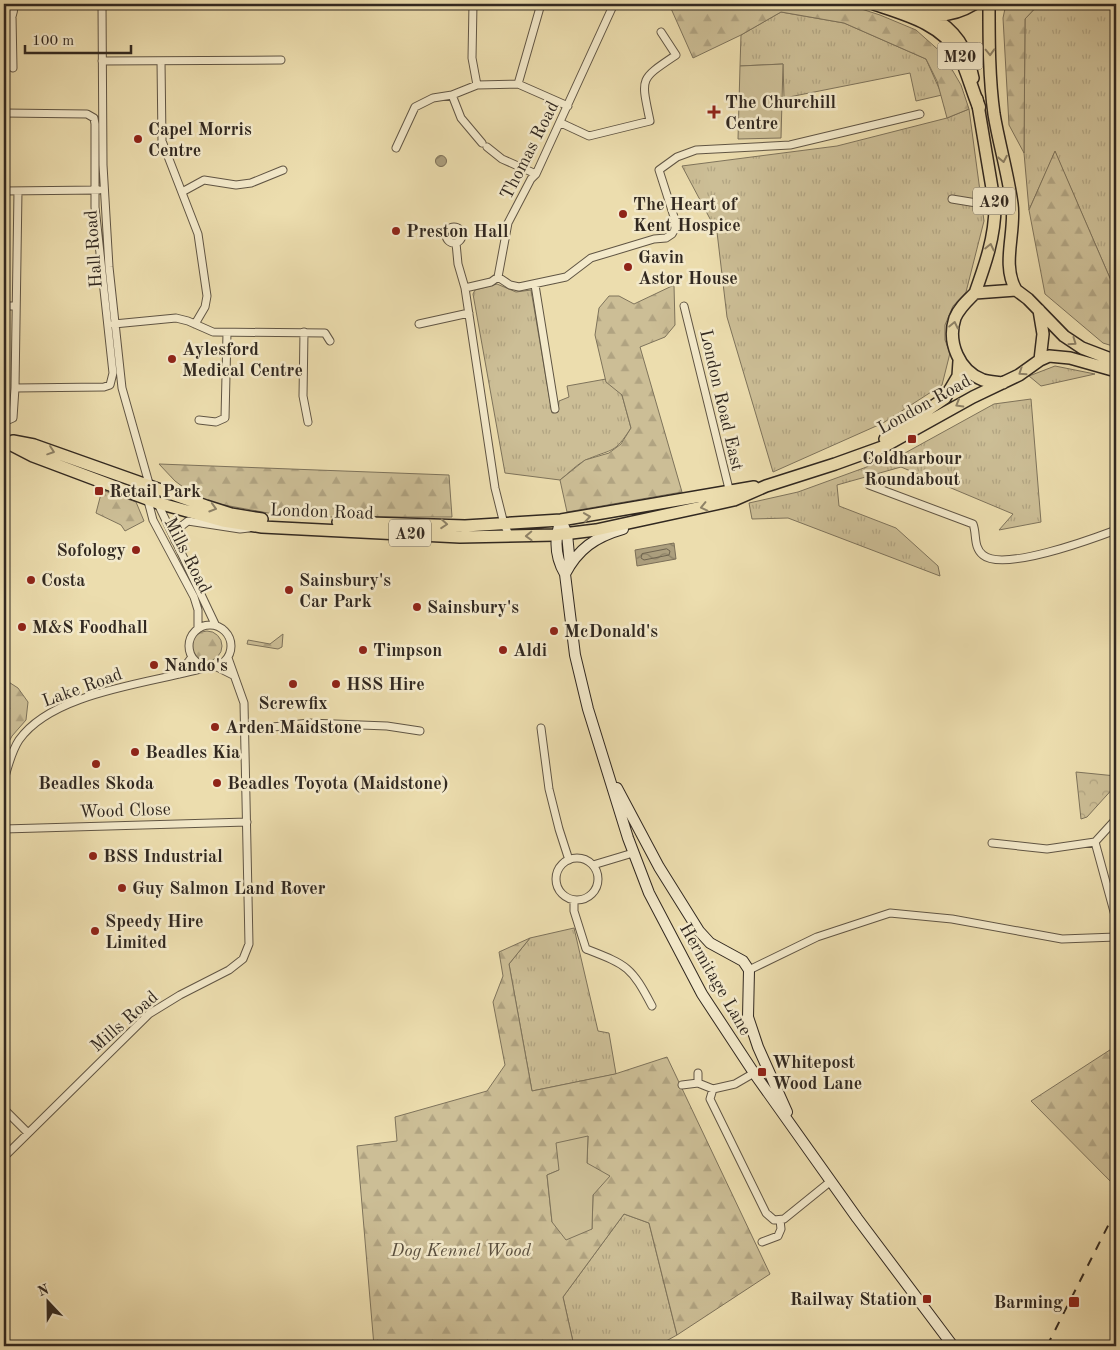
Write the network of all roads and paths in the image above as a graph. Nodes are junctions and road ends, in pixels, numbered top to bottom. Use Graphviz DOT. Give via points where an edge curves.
graph roads {
  1 [pos="14,4"];
  2 [pos="102,4"];
  3 [pos="472,4"];
  4 [pos="541,4"];
  5 [pos="876,4"];
  6 [pos="904,4"];
  7 [pos="974,4"];
  8 [pos="989,4"];
  9 [pos="612,8"];
  10 [pos="916,11"];
  11 [pos="929,15"];
  12 [pos="12,16"];
  13 [pos="4,30"];
  14 [pos="660,32"];
  15 [pos="4,38"];
  16 [pos="12,40"];
  17 [pos="281,60"];
  18 [pos="102,61"];
  19 [pos="161,61"];
  20 [pos="13,68"];
  21 [pos="477,84"];
  22 [pos="518,84"];
  23 [pos="452,95"];
  24 [pos="568,106"];
  25 [pos="979,108"];
  26 [pos="4,114"];
  27 [pos="920,114"];
  28 [pos="561,123"];
  29 [pos="396,148"];
  30 [pos="283,170"];
  31 [pos="536,174"];
  32 [pos="95,190"];
  33 [pos="105,190"];
  34 [pos="4,191"];
  35 [pos="18,191"];
  36 [pos="182,192"];
  37 [pos="952,199"];
  38 [pos="995,206"];
  39 [pos="456,243"];
  40 [pos="498,278"];
  41 [pos="536,285"];
  42 [pos="465,288"];
  43 [pos="1016,290"];
  44 [pos="974,293"];
  45 [pos="4,306"];
  46 [pos="16,306"];
  47 [pos="684,306"];
  48 [pos="1039,310"];
  49 [pos="469,314"];
  50 [pos="114,324"];
  51 [pos="195,324"];
  52 [pos="419,324"];
  53 [pos="227,332"];
  54 [pos="304,332"];
  55 [pos="330,341"];
  56 [pos="1040,360"];
  57 [pos="1116,361"];
  58 [pos="959,362"];
  59 [pos="1116,371"];
  60 [pos="1003,383"];
  61 [pos="15,388"];
  62 [pos="555,409"];
  63 [pos="200,420"];
  64 [pos="4,422"];
  65 [pos="308,422"];
  66 [pos="4,441"];
  67 [pos="862,454"];
  68 [pos="869,484"];
  69 [pos="148,493"];
  70 [pos="731,495"];
  71 [pos="158,502"];
  72 [pos="663,516"];
  73 [pos="560,520"];
  74 [pos="504,524"];
  75 [pos="262,527"];
  76 [pos="1116,530"];
  77 [pos="561,535"];
  78 [pos="510,537"];
  79 [pos="175,542"];
  80 [pos="568,570"];
  81 [pos="215,624"];
  82 [pos="198,627"];
  83 [pos="192,657"];
  84 [pos="228,658"];
  85 [pos="212,667"];
  86 [pos="233,675"];
  87 [pos="177,676"];
  88 [pos="541,728"];
  89 [pos="246,730"];
  90 [pos="420,730"];
  91 [pos="606,767"];
  92 [pos="4,780"];
  93 [pos="1116,819"];
  94 [pos="246,822"];
  95 [pos="4,829"];
  96 [pos="1096,842"];
  97 [pos="992,843"];
  98 [pos="634,852"];
  99 [pos="569,860"];
  100 [pos="593,865"];
  101 [pos="574,900"];
  102 [pos="1116,920"];
  103 [pos="1116,937"];
  104 [pos="749,970"];
  105 [pos="652,1006"];
  106 [pos="698,1073"];
  107 [pos="754,1073"];
  108 [pos="698,1082"];
  109 [pos="682,1085"];
  110 [pos="713,1089"];
  111 [pos="4,1109"];
  112 [pos="28,1133"];
  113 [pos="797,1134"];
  114 [pos="4,1157"];
  115 [pos="831,1181"];
  116 [pos="780,1220"];
  117 [pos="762,1242"];
  118 [pos="953,1346"];
  1 -- 12 [label="street"];
  2 -- 18 [label="street, Hall Road"];
  3 -- 21 [label="street" via="472,58"];
  4 -- 22 [label="street"];
  5 -- 10 [label="highway, M20"];
  5 -- 25 [label="highway, M20" via="933,27 952,42"];
  6 -- 10 [label="main road"];
  7 -- 11 [label="main road" via="954,13"];
  8 -- 43 [label="main road, A20, one-way" via="990,77 1012,204 1008,263"];
  9 -- 24 [label="street, Thomas Road"];
  10 -- 11 [label="main road"];
  11 -- 25 [label="main road, A20" via="949,27 963,46"];
  12 -- 13 [label="street"];
  12 -- 16 [label="street"];
  14 -- 28 [label="street" via="676,55 648,74 644,82 650,121 589,136"];
  15 -- 16 [label="street"];
  16 -- 20 [label="street"];
  17 -- 19 [label="street"];
  18 -- 19 [label="street"];
  18 -- 33 [label="street, Hall Road"];
  19 -- 36 [label="street" via="162,141"];
  21 -- 22 [label="street"];
  21 -- 23 [label="street"];
  22 -- 24 [label="street"];
  23 -- 29 [label="street" via="433,98 415,108"];
  23 -- 31 [label="street" via="461,118 484,145 502,159"];
  24 -- 28 [label="street, Thomas Road"];
  25 -- 38 [label="main road, A20"];
  26 -- 32 [label="street" via="87,114 94,118"];
  27 -- 41 [label="street" via="790,145 696,150 677,157 659,170 675,220 672,234 591,258 566,277"];
  28 -- 31 [label="street, Thomas Road"];
  30 -- 36 [label="street" via="251,183 236,185 204,180"];
  31 -- 40 [label="street, Thomas Road" via="508,223"];
  32 -- 33 [label="street"];
  32 -- 35 [label="street"];
  32 -- 61 [label="street" via="112,380 104,388 94,389"];
  33 -- 50 [label="street, Hall Road"];
  34 -- 35 [label="street"];
  35 -- 46 [label="street"];
  36 -- 51 [label="street" via="198,234 207,296"];
  37 -- 38 [label="street"];
  44 -- 38 [label="main road, A20, one-way" via="989,252"];
  39 -- 42 [label="street"];
  40 -- 41 [label="street" via="510,285"];
  40 -- 42 [label="street"];
  41 -- 62 [label="street"];
  42 -- 49 [label="street"];
  43 -- 44 [label="main road"];
  43 -- 48 [label="main road"];
  58 -- 44 [label="main road, one-way" via="952,330 956,316"];
  45 -- 46 [label="street"];
  46 -- 61 [label="street"];
  47 -- 70 [label="street, London Road East"];
  48 -- 56 [label="main road" via="1043,334"];
  48 -- 57 [label="main road, one-way" via="1064,336 1082,348"];
  49 -- 52 [label="street"];
  49 -- 74 [label="street" via="495,488"];
  50 -- 51 [label="street" via="176,318"];
  50 -- 69 [label="street, Hall Road" via="122,388"];
  51 -- 53 [label="street" via="213,332"];
  53 -- 54 [label="street"];
  53 -- 63 [label="street" via="225,418 216,422"];
  54 -- 55 [label="street" via="325,333"];
  54 -- 65 [label="street" via="303,396"];
  56 -- 59 [label="main road" via="1049,356 1070,358"];
  56 -- 60 [label="main road, one-way"];
  58 -- 60 [label="main road" via="983,379"];
  58 -- 67 [label="main road, London Road / A20" via="958,376 945,398"];
  60 -- 67 [label="main road, London Road / A20, one-way" via="886,446"];
  61 -- 64 [label="street" via="13,418"];
  66 -- 69 [label="main road, London Road / A20" via="43,448 122,475"];
  67 -- 70 [label="main road, London Road / A20" via="800,477"];
  68 -- 76 [label="street" via="973,524 979,550 983,556 993,560 1049,553"];
  69 -- 71 [label="main road, London Road / A20"];
  69 -- 74 [label="main road, London Road / A20, one-way" via="266,520 464,526"];
  69 -- 82 [label="street, Mills Road" via="153,520 194,597"];
  70 -- 72 [label="main road, London Road / A20, one-way"];
  73 -- 70 [label="main road, London Road / A20, one-way"];
  71 -- 75 [label="main road, London Road / A20" via="223,521"];
  71 -- 79 [label="street, Mills Road"];
  72 -- 77 [label="main road, London Road / A20"];
  72 -- 80 [label="main road" via="593,540 578,552"];
  73 -- 74 [label="main road, London Road / A20"];
  73 -- 77 [label="main road, Hermitage Lane"];
  74 -- 78 [label="street"];
  75 -- 78 [label="main road, London Road / A20"];
  75 -- 79 [label="street, Mills Road" via="240,530 188,521 179,528"];
  77 -- 78 [label="main road, London Road / A20, one-way"];
  77 -- 80 [label="main road, Hermitage Lane"];
  79 -- 81 [label="street, Mills Road"];
  80 -- 91 [label="main road, Hermitage Lane" via="578,669"];
  81 -- 82 [label="street"];
  81 -- 84 [label="street" via="224,629 231,639"];
  82 -- 83 [label="street" via="189,644"];
  83 -- 85 [label="street" via="200,664"];
  83 -- 87 [label="street"];
  84 -- 85 [label="street"];
  84 -- 86 [label="street, Mills Road"];
  85 -- 86 [label="street"];
  85 -- 87 [label="street, Lake Road"];
  86 -- 89 [label="street, Mills Road" via="242,693"];
  87 -- 92 [label="street, Lake Road" via="123,686 44,716 17,742"];
  88 -- 99 [label="street" via="549,790"];
  89 -- 90 [label="street" via="310,723"];
  89 -- 94 [label="street, Mills Road"];
  91 -- 98 [label="main road, Hermitage Lane"];
  91 -- 104 [label="main road" via="659,867 699,931 710,943 742,961"];
  93 -- 96 [label="street"];
  94 -- 95 [label="street, Wood Close"];
  94 -- 112 [label="street, Mills Road" via="249,944 243,959 149,1014"];
  96 -- 97 [label="street" via="1047,849"];
  96 -- 102 [label="street"];
  98 -- 100 [label="street"];
  98 -- 107 [label="main road, Hermitage Lane" via="649,894 702,994"];
  99 -- 100 [label="street" via="582,858"];
  99 -- 101 [label="street" via="559,868 556,882 562,894"];
  100 -- 101 [label="street" via="598,876 596,889 587,898"];
  101 -- 105 [label="street" via="574,911 586,949 620,962 635,975"];
  103 -- 104 [label="street" via="1062,938 952,919 890,913 817,937"];
  104 -- 113 [label="main road" via="748,1018"];
  106 -- 108 [label="street"];
  107 -- 110 [label="street" via="735,1084"];
  107 -- 113 [label="main road, Hermitage Lane"];
  108 -- 109 [label="street"];
  108 -- 110 [label="street"];
  110 -- 116 [label="street" via="711,1102 766,1213"];
  111 -- 112 [label="street"];
  112 -- 114 [label="street, Mills Road"];
  113 -- 115 [label="main road, Hermitage Lane"];
  115 -- 116 [label="street"];
  115 -- 118 [label="main road, Hermitage Lane"];
  116 -- 117 [label="street" via="778,1236"];
}
